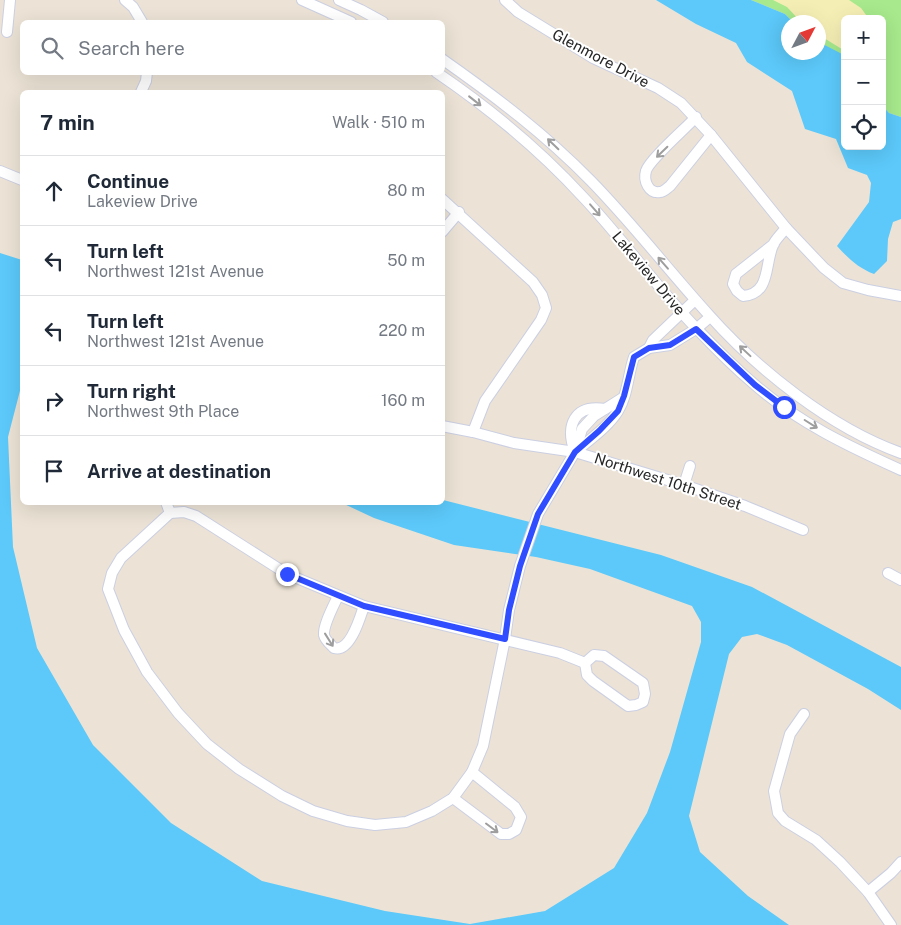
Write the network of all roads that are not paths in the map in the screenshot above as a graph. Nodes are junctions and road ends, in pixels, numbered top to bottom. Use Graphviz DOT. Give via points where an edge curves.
graph roads {
  1 [pos="10,0"];
  2 [pos="125,0"];
  3 [pos="302,0"];
  4 [pos="339,0"];
  5 [pos="506,0"];
  6 [pos="141,20"];
  7 [pos="347,20"];
  8 [pos="380,20"];
  9 [pos="7,32"];
  10 [pos="445,61"];
  11 [pos="147,75"];
  12 [pos="440,75"];
  13 [pos="142,90"];
  14 [pos="696,118"];
  15 [pos="711,135"];
  16 [pos="0,171"];
  17 [pos="20,179"];
  18 [pos="445,201"];
  19 [pos="459,212"];
  20 [pos="445,228"];
  21 [pos="786,228"];
  22 [pos="774,244"];
  23 [pos="901,296"];
  24 [pos="695,300"];
  25 [pos="682,312"];
  26 [pos="710,317"];
  27 [pos="696,329"];
  28 [pos="649,348"];
  29 [pos="624,396"];
  30 [pos="445,427"];
  31 [pos="473,432"];
  32 [pos="575,452"];
  33 [pos="901,453"];
  34 [pos="690,466"];
  35 [pos="901,470"];
  36 [pos="684,485"];
  37 [pos="167,505"];
  38 [pos="170,513"];
  39 [pos="803,530"];
  40 [pos="888,573"];
  41 [pos="901,580"];
  42 [pos="338,596"];
  43 [pos="364,606"];
  44 [pos="505,639"];
  45 [pos="585,663"];
  46 [pos="804,714"];
  47 [pos="472,772"];
  48 [pos="453,798"];
  49 [pos="901,862"];
  50 [pos="868,892"];
  51 [pos="891,925"];
  1 -- 9 [label="street"];
  2 -- 6 [label="street"];
  3 -- 7 [label="street"];
  4 -- 8 [label="street"];
  5 -- 14 [label="street, Glenmore Drive" via="518,12 593,58 666,93 682,103"];
  24 -- 10 [label="street, Lakeview Drive, one-way" via="592,182 544,135"];
  11 -- 13 [label="street"];
  12 -- 25 [label="street, Lakeview Drive, one-way" via="501,120 583,196"];
  14 -- 15 [label="street, Glenmore Drive"];
  14 -- 15 [label="street, one-way" via="646,170 648,188 662,192 670,186"];
  15 -- 21 [label="street, Glenmore Drive"];
  16 -- 17 [label="street"];
  18 -- 19 [label="street"];
  19 -- 20 [label="street"];
  19 -- 31 [label="street" via="533,282 546,308 485,401"];
  21 -- 22 [label="street"];
  21 -- 23 [label="street, Glenmore Drive" via="843,283"];
  22 -- 22 [label="street" via="763,286 751,296 744,296 734,284 736,274"];
  24 -- 25 [label="street"];
  24 -- 26 [label="street, Lakeview Drive"];
  25 -- 27 [label="street, Lakeview Drive"];
  25 -- 28 [label="street"];
  26 -- 27 [label="street"];
  33 -- 26 [label="street, Lakeview Drive, one-way" via="835,422 782,383"];
  27 -- 28 [label="street" via="670,345"];
  27 -- 35 [label="street, Lakeview Drive, one-way" via="755,385 784,407 826,434"];
  28 -- 29 [label="street" via="634,357"];
  29 -- 32 [label="street" via="618,411"];
  29 -- 32 [label="street" via="605,409 596,407 581,413 572,423 570,440"];
  30 -- 31 [label="street, Northwest 10th Street"];
  31 -- 32 [label="street, Northwest 10th Street" via="514,443"];
  32 -- 36 [label="street, Northwest 10th Street"];
  32 -- 44 [label="street" via="538,514 520,566"];
  34 -- 36 [label="street"];
  36 -- 39 [label="street, Northwest 10th Street"];
  37 -- 38 [label="street"];
  38 -- 42 [label="street" via="184,512 196,516 287,574"];
  38 -- 48 [label="street" via="121,558 108,589 124,630 147,672 207,744 282,796 313,811 347,821 375,826 406,822"];
  40 -- 41 [label="street"];
  42 -- 43 [label="street"];
  42 -- 43 [label="street, one-way" via="324,634 334,648 348,643"];
  43 -- 44 [label="street"];
  44 -- 45 [label="street"];
  44 -- 47 [label="street" via="483,746"];
  45 -- 45 [label="street" via="594,655 604,656 643,683 643,702 628,706 593,681 587,675"];
  46 -- 50 [label="street" via="790,734 774,791 778,813 816,840"];
  47 -- 48 [label="street"];
  48 -- 47 [label="street, one-way" via="500,834 516,830 521,817 515,808"];
  49 -- 50 [label="street" via="892,874"];
  50 -- 51 [label="street"];
}
